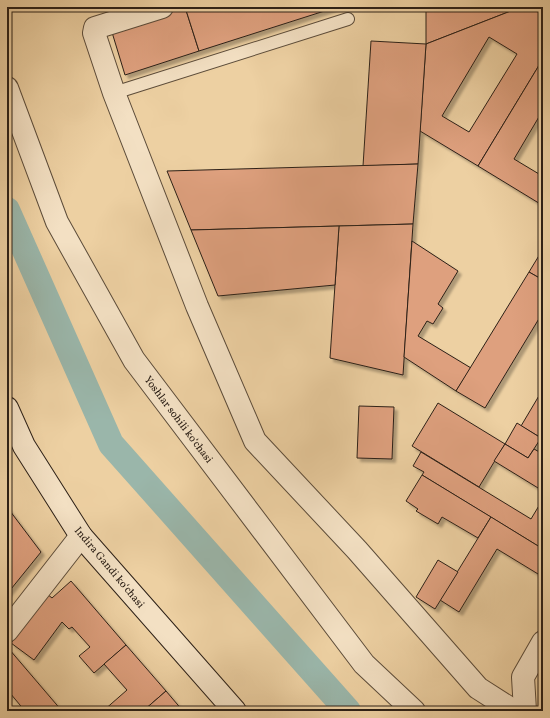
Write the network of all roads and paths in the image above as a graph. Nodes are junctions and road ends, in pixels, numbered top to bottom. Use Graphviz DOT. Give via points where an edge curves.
graph roads {
  1 [pos="162,7"];
  2 [pos="348,19"];
  3 [pos="7,88"];
  4 [pos="114,93"];
  5 [pos="7,408"];
  6 [pos="81,536"];
  7 [pos="7,631"];
  8 [pos="543,642"];
  9 [pos="235,711"];
  10 [pos="414,711"];
  11 [pos="514,711"];
  12 [pos="525,711"];
  1 -- 4 [label="street" via="95,28 94,33"];
  2 -- 4 [label="lane"];
  3 -- 10 [label="street, Yoshlar sohili koʻchasi" via="58,222 134,360 364,664"];
  4 -- 11 [label="street" via="197,306 255,441 357,550 478,688"];
  5 -- 6 [label="street, Indira Gandi koʻchasi" via="24,446"];
  6 -- 7 [label="street"];
  6 -- 9 [label="street, Indira Gandi koʻchasi"];
  8 -- 12 [label="street" via="523,678"];
}
